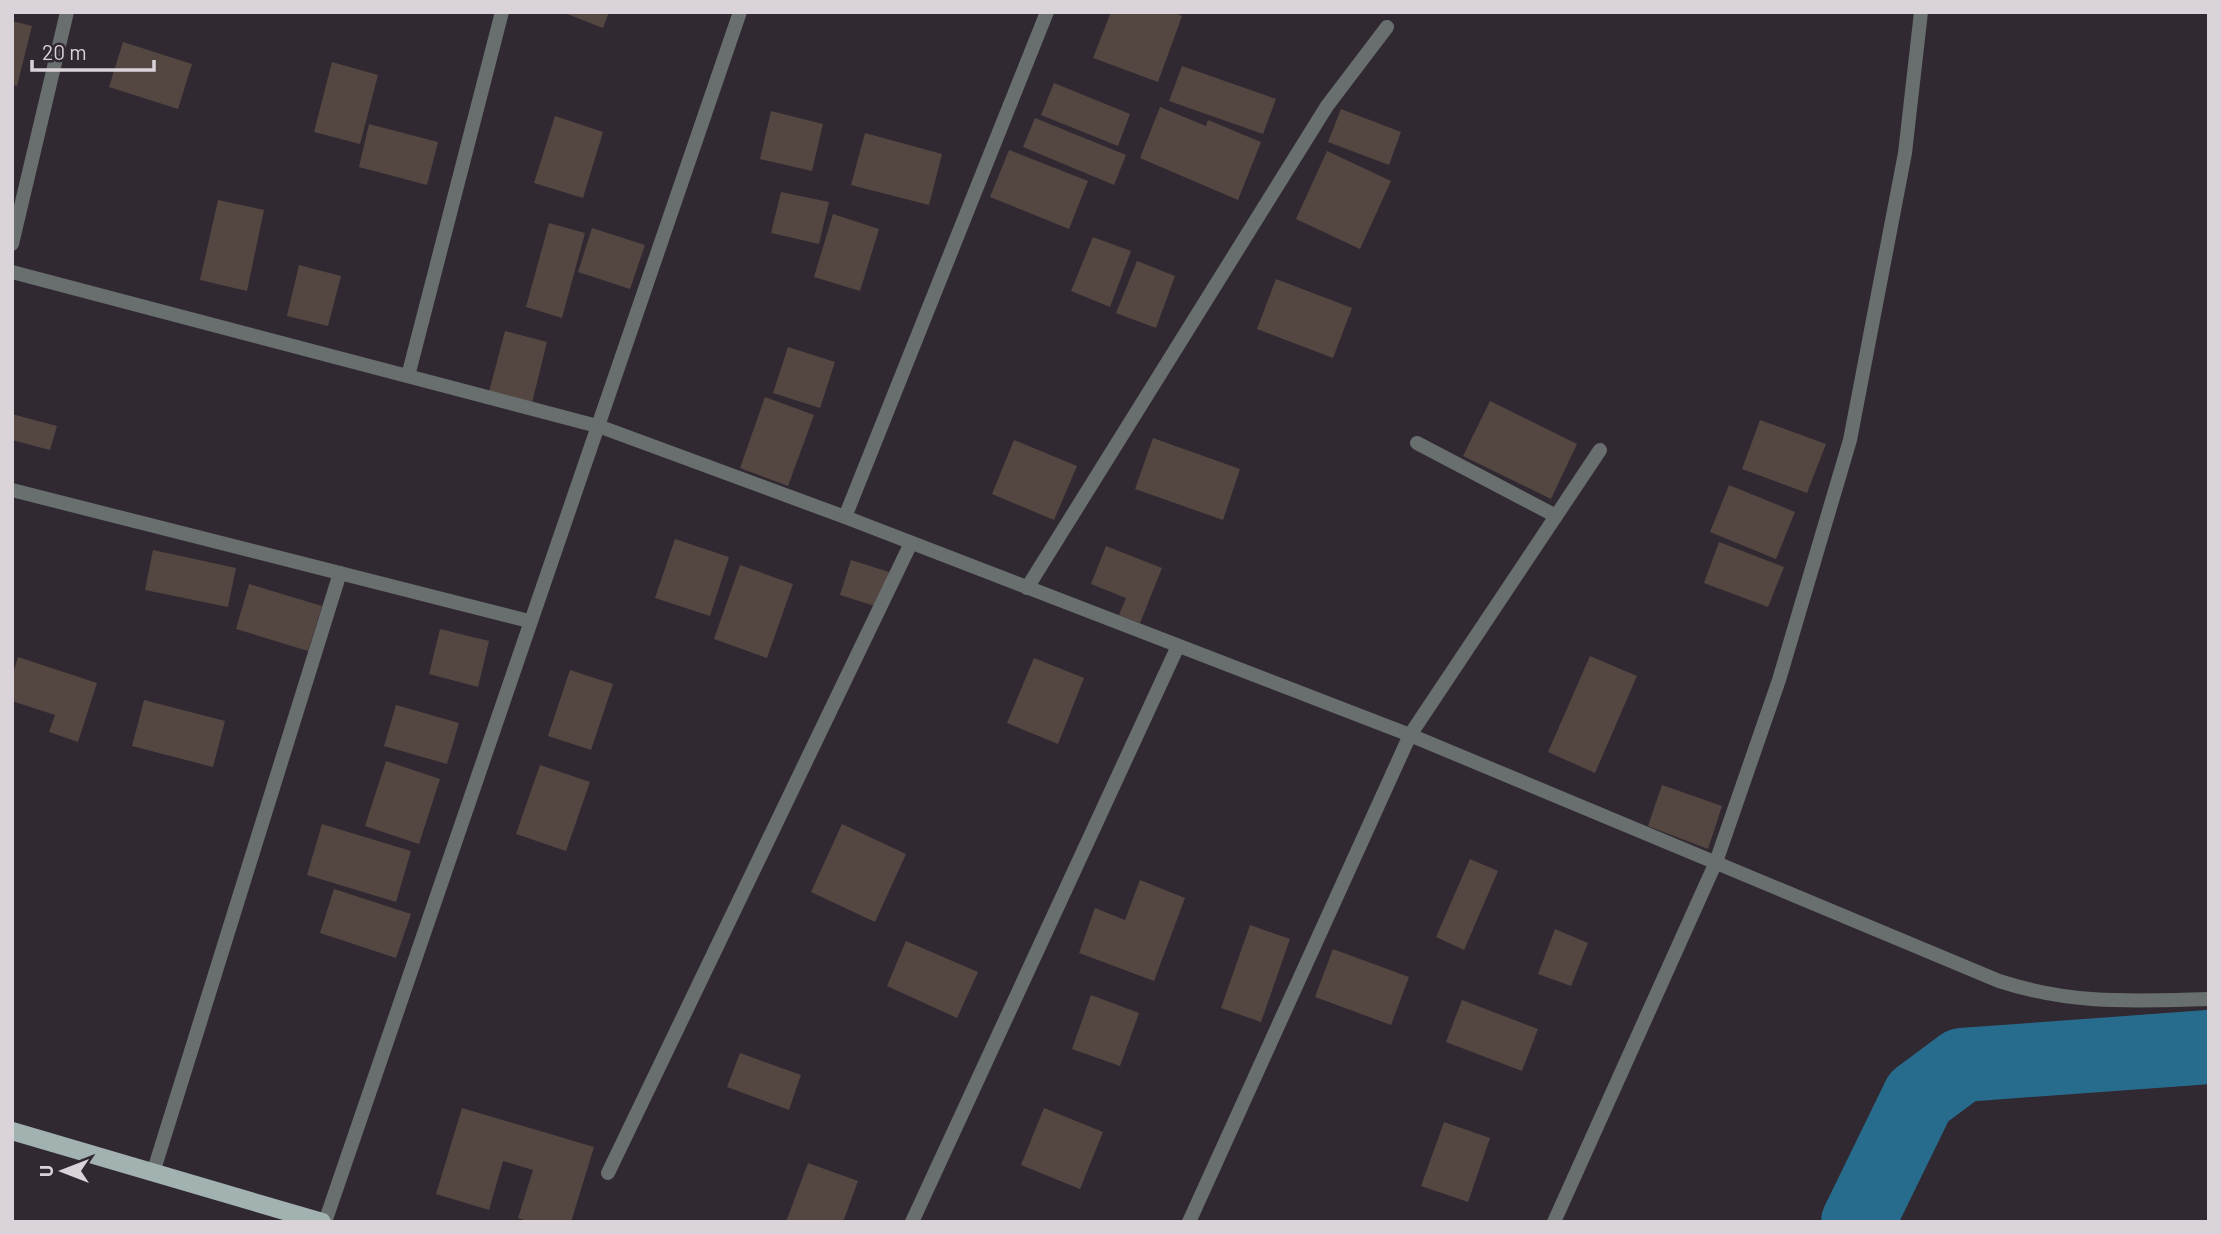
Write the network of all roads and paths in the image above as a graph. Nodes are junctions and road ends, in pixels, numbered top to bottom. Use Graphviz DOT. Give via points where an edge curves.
graph roads {
  1 [pos="68,12"];
  2 [pos="502,12"];
  3 [pos="740,12"];
  4 [pos="1047,12"];
  5 [pos="1921,12"];
  6 [pos="1387,27"];
  7 [pos="12,244"];
  8 [pos="12,272"];
  9 [pos="408,376"];
  10 [pos="601,427"];
  11 [pos="1417,443"];
  12 [pos="1600,450"];
  13 [pos="12,490"];
  14 [pos="1556,516"];
  15 [pos="845,517"];
  16 [pos="911,543"];
  17 [pos="340,573"];
  18 [pos="1027,588"];
  19 [pos="529,621"];
  20 [pos="1178,646"];
  21 [pos="1410,735"];
  22 [pos="1716,862"];
  23 [pos="2209,999"];
  24 [pos="12,1131"];
  25 [pos="153,1173"];
  26 [pos="608,1173"];
  27 [pos="324,1222"];
  28 [pos="912,1222"];
  29 [pos="1189,1222"];
  30 [pos="1555,1222"];
  1 -- 7 [label="street"];
  2 -- 9 [label="street"];
  3 -- 10 [label="street"];
  4 -- 15 [label="street"];
  5 -- 22 [label="street" via="1905,153 1850,440 1779,680"];
  6 -- 18 [label="street" via="1327,106"];
  8 -- 9 [label="street"];
  9 -- 10 [label="street"];
  10 -- 15 [label="street"];
  10 -- 19 [label="street"];
  11 -- 14 [label="street"];
  12 -- 14 [label="street"];
  13 -- 17 [label="street"];
  14 -- 21 [label="street"];
  15 -- 16 [label="street"];
  16 -- 18 [label="street"];
  16 -- 26 [label="street"];
  17 -- 19 [label="street"];
  17 -- 25 [label="street"];
  18 -- 20 [label="street"];
  19 -- 27 [label="street"];
  20 -- 21 [label="street"];
  20 -- 28 [label="street"];
  21 -- 22 [label="street"];
  21 -- 29 [label="street"];
  22 -- 23 [label="street" via="2032,992 2080,1001"];
  22 -- 30 [label="street"];
  24 -- 25 [label="main road"];
  25 -- 27 [label="main road"];
}
